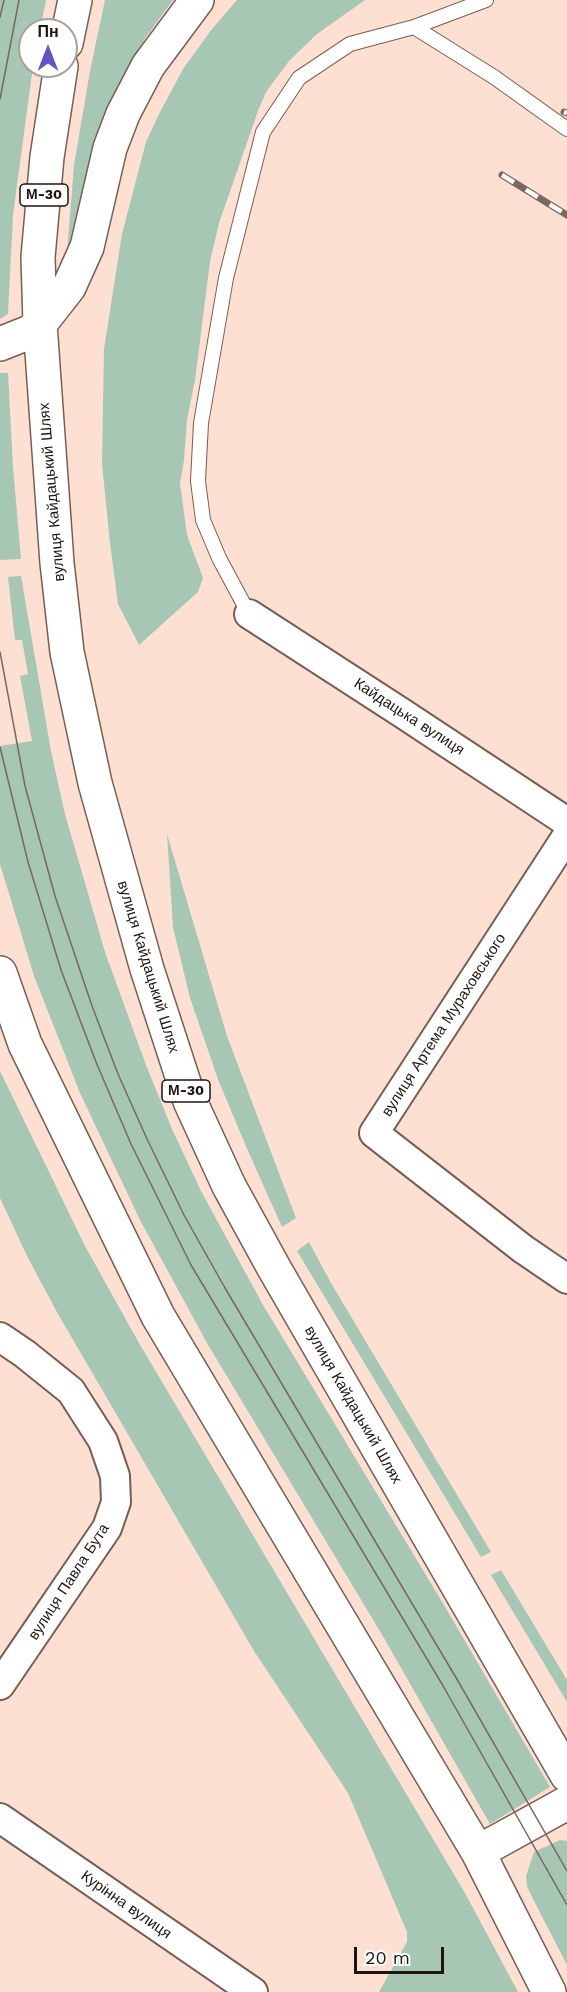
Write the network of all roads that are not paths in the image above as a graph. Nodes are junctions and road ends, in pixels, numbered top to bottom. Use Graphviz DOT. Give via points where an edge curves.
graph roads {
  1 [pos="75,0"];
  2 [pos="197,0"];
  3 [pos="486,0"];
  4 [pos="71,18"];
  5 [pos="414,27"];
  6 [pos="59,78"];
  7 [pos="567,129"];
  8 [pos="40,324"];
  9 [pos="0,344"];
  10 [pos="249,614"];
  11 [pos="567,822"];
  12 [pos="567,836"];
  13 [pos="0,973"];
  14 [pos="567,1279"];
  15 [pos="0,1337"];
  16 [pos="0,1685"];
  17 [pos="567,1776"];
  18 [pos="567,1803"];
  19 [pos="0,1818"];
  20 [pos="478,1852"];
  21 [pos="253,1992"];
  22 [pos="549,1992"];
  1 -- 4 [label="highway"];
  2 -- 8 [label="highway" via="148,66 123,114 110,148 87,247 69,286"];
  3 -- 5 [label="lane"];
  5 -- 7 [label="lane"];
  5 -- 10 [label="lane" via="350,44 299,78 263,132 226,278 201,423 198,481 203,520"];
  6 -- 8 [label="highway, вулиця Кайдацький Шлях / М-30" via="38,257"];
  8 -- 9 [label="highway"];
  8 -- 17 [label="highway, вулиця Кайдацький Шлях / М-30" via="57,563 68,652 95,783 147,969 190,1101 229,1186 267,1255"];
  10 -- 11 [label="street, Кайдацька вулиця"];
  12 -- 14 [label="street, вулиця Артема Мураховського" via="374,1133"];
  13 -- 20 [label="highway" via="25,1044 158,1316"];
  15 -- 16 [label="street, вулиця Павла Бута" via="71,1391 103,1441 115,1476 116,1493 107,1528"];
  18 -- 20 [label="highway"];
  19 -- 21 [label="street, Курінна вулиця"];
  20 -- 22 [label="highway"];
}
